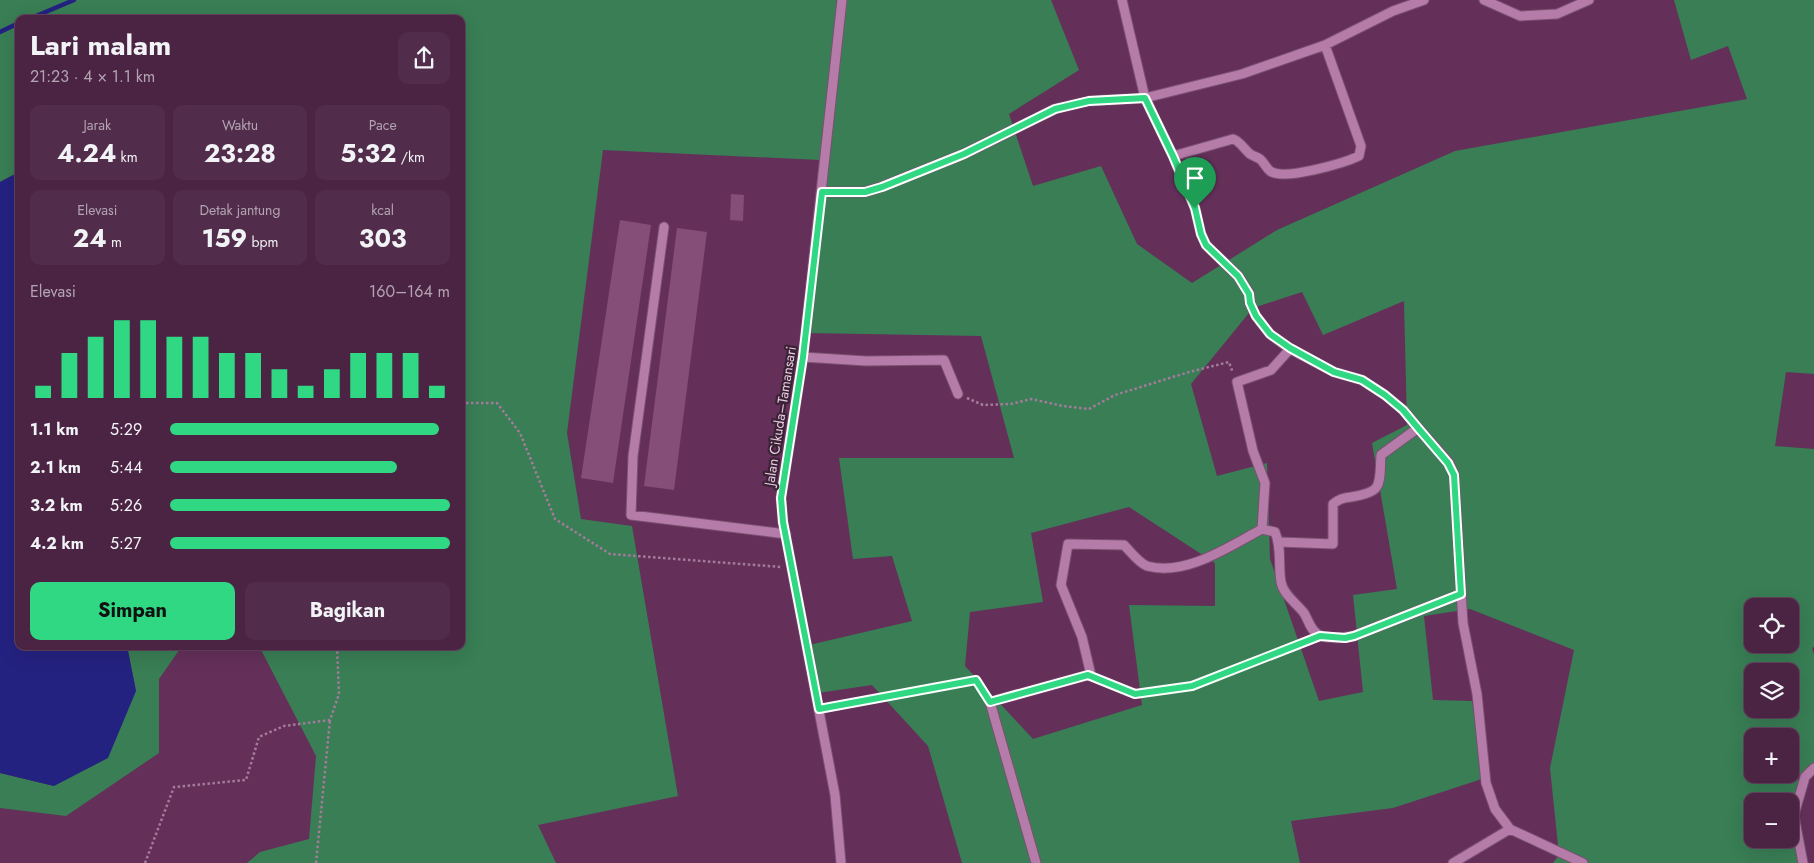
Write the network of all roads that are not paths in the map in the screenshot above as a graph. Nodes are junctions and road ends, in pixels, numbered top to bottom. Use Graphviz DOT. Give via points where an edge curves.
graph roads {
  1 [pos="842,0"];
  2 [pos="1122,0"];
  3 [pos="1424,0"];
  4 [pos="1484,0"];
  5 [pos="1589,0"];
  6 [pos="1325,45"];
  7 [pos="1145,98"];
  8 [pos="1173,156"];
  9 [pos="822,192"];
  10 [pos="664,227"];
  11 [pos="1290,348"];
  12 [pos="803,357"];
  13 [pos="958,394"];
  14 [pos="1418,428"];
  15 [pos="1262,529"];
  16 [pos="786,534"];
  17 [pos="1279,542"];
  18 [pos="1461,594"];
  19 [pos="1814,768"];
  20 [pos="1510,829"];
  21 [pos="841,863"];
  22 [pos="1036,863"];
  23 [pos="1453,863"];
  24 [pos="1583,863"];
  25 [pos="1804,863"];
  1 -- 9 [label="street, Jalan Cikuda–Tamansari"];
  2 -- 7 [label="street"];
  3 -- 6 [label="street" via="1393,10"];
  4 -- 5 [label="street" via="1520,16 1557,14"];
  6 -- 7 [label="street" via="1242,74"];
  6 -- 8 [label="street" via="1362,146 1359,156 1334,165 1276,174 1233,139"];
  7 -- 8 [label="street"];
  7 -- 9 [label="street" via="1089,101 1055,109 964,154 882,187 865,192"];
  8 -- 11 [label="street" via="1195,208 1206,245 1238,276 1249,294 1256,316 1270,334"];
  9 -- 12 [label="street, Jalan Cikuda–Tamansari"];
  10 -- 16 [label="street" via="633,456 630,515"];
  11 -- 14 [label="street" via="1334,372 1362,380 1403,410"];
  11 -- 15 [label="street" via="1271,370 1237,382 1253,451 1265,483"];
  12 -- 13 [label="street" via="866,361 944,360"];
  12 -- 16 [label="street, Jalan Cikuda–Tamansari" via="781,498"];
  14 -- 17 [label="street" via="1381,455 1376,489 1368,495 1339,499 1333,504 1333,544"];
  14 -- 18 [label="street" via="1448,463 1454,475"];
  15 -- 17 [label="street" via="1275,532"];
  15 -- 22 [label="street" via="1197,563 1164,568 1145,565 1124,545 1068,544 1061,585 1082,637 1090,671 1088,675 990,702"];
  16 -- 21 [label="street, Jalan Cikuda–Tamansari" via="835,796"];
  17 -- 18 [label="street" via="1281,584 1320,636 1354,636"];
  18 -- 20 [label="street" via="1463,623 1477,694 1486,783 1495,809"];
  19 -- 25 [label="street" via="1805,777 1794,814"];
  20 -- 23 [label="street"];
  20 -- 24 [label="street"];
}
